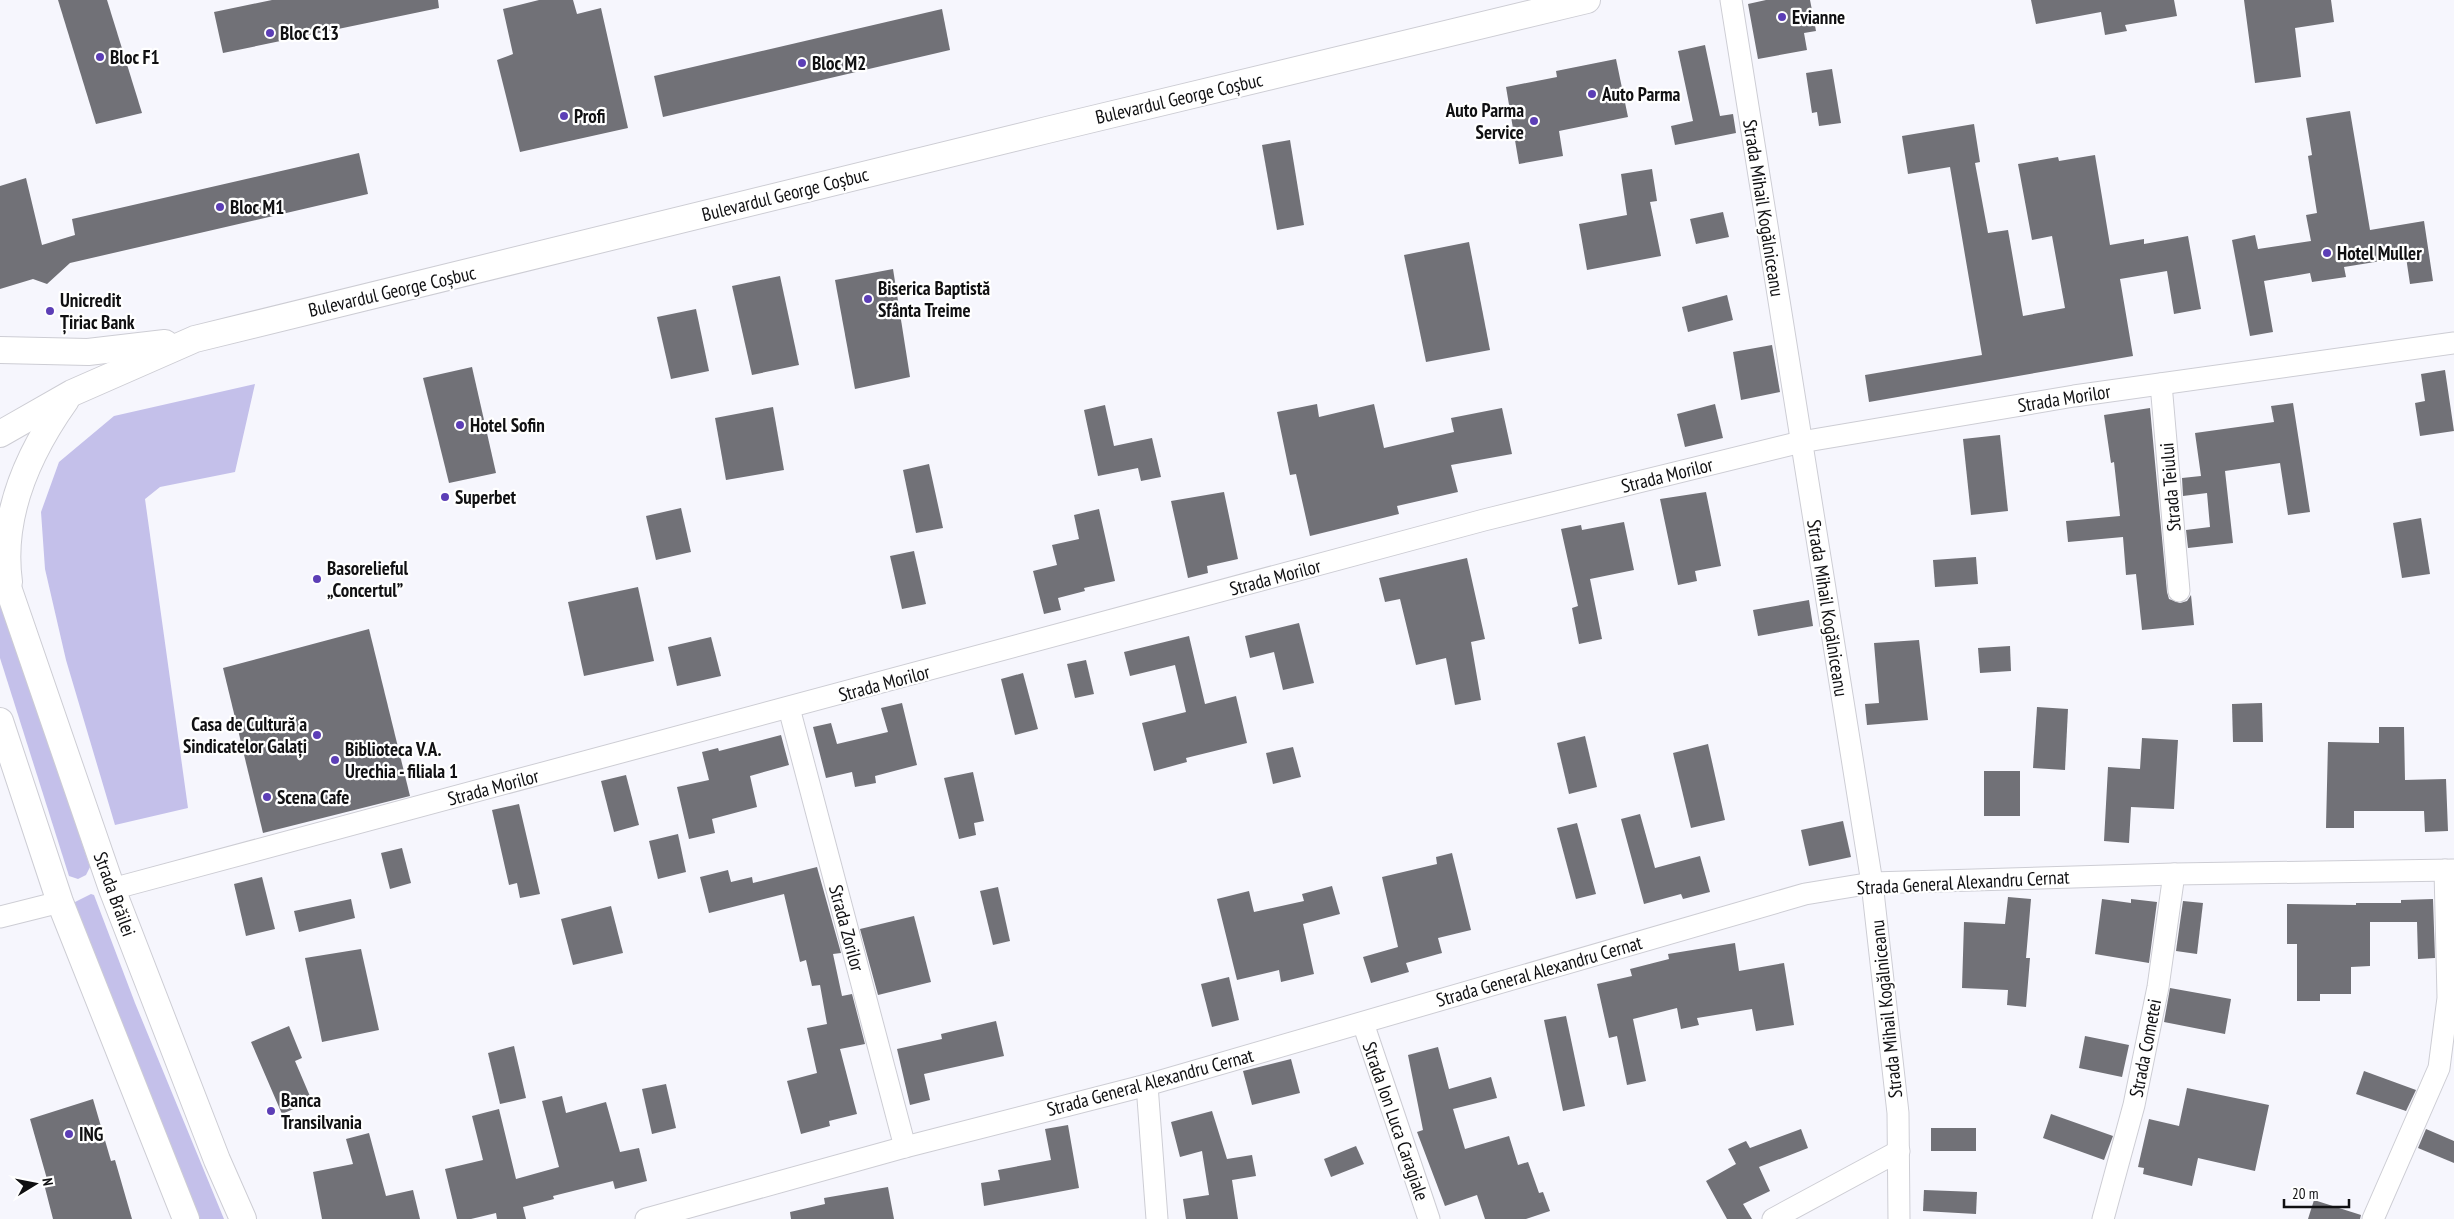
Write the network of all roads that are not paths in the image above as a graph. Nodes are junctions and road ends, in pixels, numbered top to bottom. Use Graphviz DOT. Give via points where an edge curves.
graph roads {
  1 [pos="1587,0"];
  2 [pos="1731,0"];
  3 [pos="195,339"];
  4 [pos="2454,343"];
  5 [pos="0,350"];
  6 [pos="2161,384"];
  7 [pos="72,393"];
  8 [pos="0,434"];
  9 [pos="1801,442"];
  10 [pos="0,564"];
  11 [pos="2179,591"];
  12 [pos="11,598"];
  13 [pos="789,708"];
  14 [pos="0,721"];
  15 [pos="2450,870"];
  16 [pos="2174,874"];
  17 [pos="1872,883"];
  18 [pos="112,889"];
  19 [pos="60,902"];
  20 [pos="0,917"];
  21 [pos="1363,1022"];
  22 [pos="1147,1085"];
  23 [pos="905,1147"];
  24 [pos="1899,1151"];
  25 [pos="186,1219"];
  26 [pos="243,1219"];
  27 [pos="646,1219"];
  28 [pos="1157,1219"];
  29 [pos="1429,1219"];
  30 [pos="1773,1219"];
  31 [pos="1899,1219"];
  32 [pos="2103,1219"];
  33 [pos="2373,1219"];
  1 -- 3 [label="main road, Bulevardul George Coșbuc"];
  2 -- 9 [label="street, Strada Mihail Kogălniceanu"];
  3 -- 5 [label="main road" via="88,352"];
  3 -- 7 [label="main road, Bulevardul George Coșbuc"];
  4 -- 6 [label="street, Strada Morilor"];
  6 -- 9 [label="street, Strada Morilor"];
  6 -- 11 [label="street, Strada Teiului"];
  7 -- 8 [label="main road, Bulevardul George Coșbuc"];
  7 -- 12 [label="main road" via="46,429 15,500 6,563"];
  9 -- 13 [label="street, Strada Morilor" via="1484,520"];
  9 -- 17 [label="street, Strada Mihail Kogălniceanu"];
  10 -- 12 [label="main road, Strada Brăilei"];
  12 -- 18 [label="main road, Strada Brăilei"];
  13 -- 18 [label="street, Strada Morilor"];
  13 -- 23 [label="street, Strada Zorilor"];
  14 -- 19 [label="main road"];
  15 -- 16 [label="street, Strada General Alexandru Cernat"];
  15 -- 33 [label="street" via="2448,998 2439,1068"];
  16 -- 17 [label="street, Strada General Alexandru Cernat"];
  16 -- 32 [label="street, Strada Cometei" via="2158,987 2136,1096"];
  17 -- 21 [label="street, Strada General Alexandru Cernat" via="1805,894"];
  17 -- 24 [label="street, Strada Mihail Kogălniceanu" via="1898,1113"];
  18 -- 26 [label="main road, Strada Brăilei"];
  19 -- 20 [label="street"];
  19 -- 25 [label="main road"];
  21 -- 22 [label="street, Strada General Alexandru Cernat"];
  21 -- 29 [label="street, Strada Ion Luca Caragiale"];
  22 -- 23 [label="street, Strada General Alexandru Cernat"];
  22 -- 28 [label="street"];
  23 -- 27 [label="street, Strada General Alexandru Cernat"];
  24 -- 30 [label="street"];
  24 -- 31 [label="street, Strada Mihail Kogălniceanu"];
}
